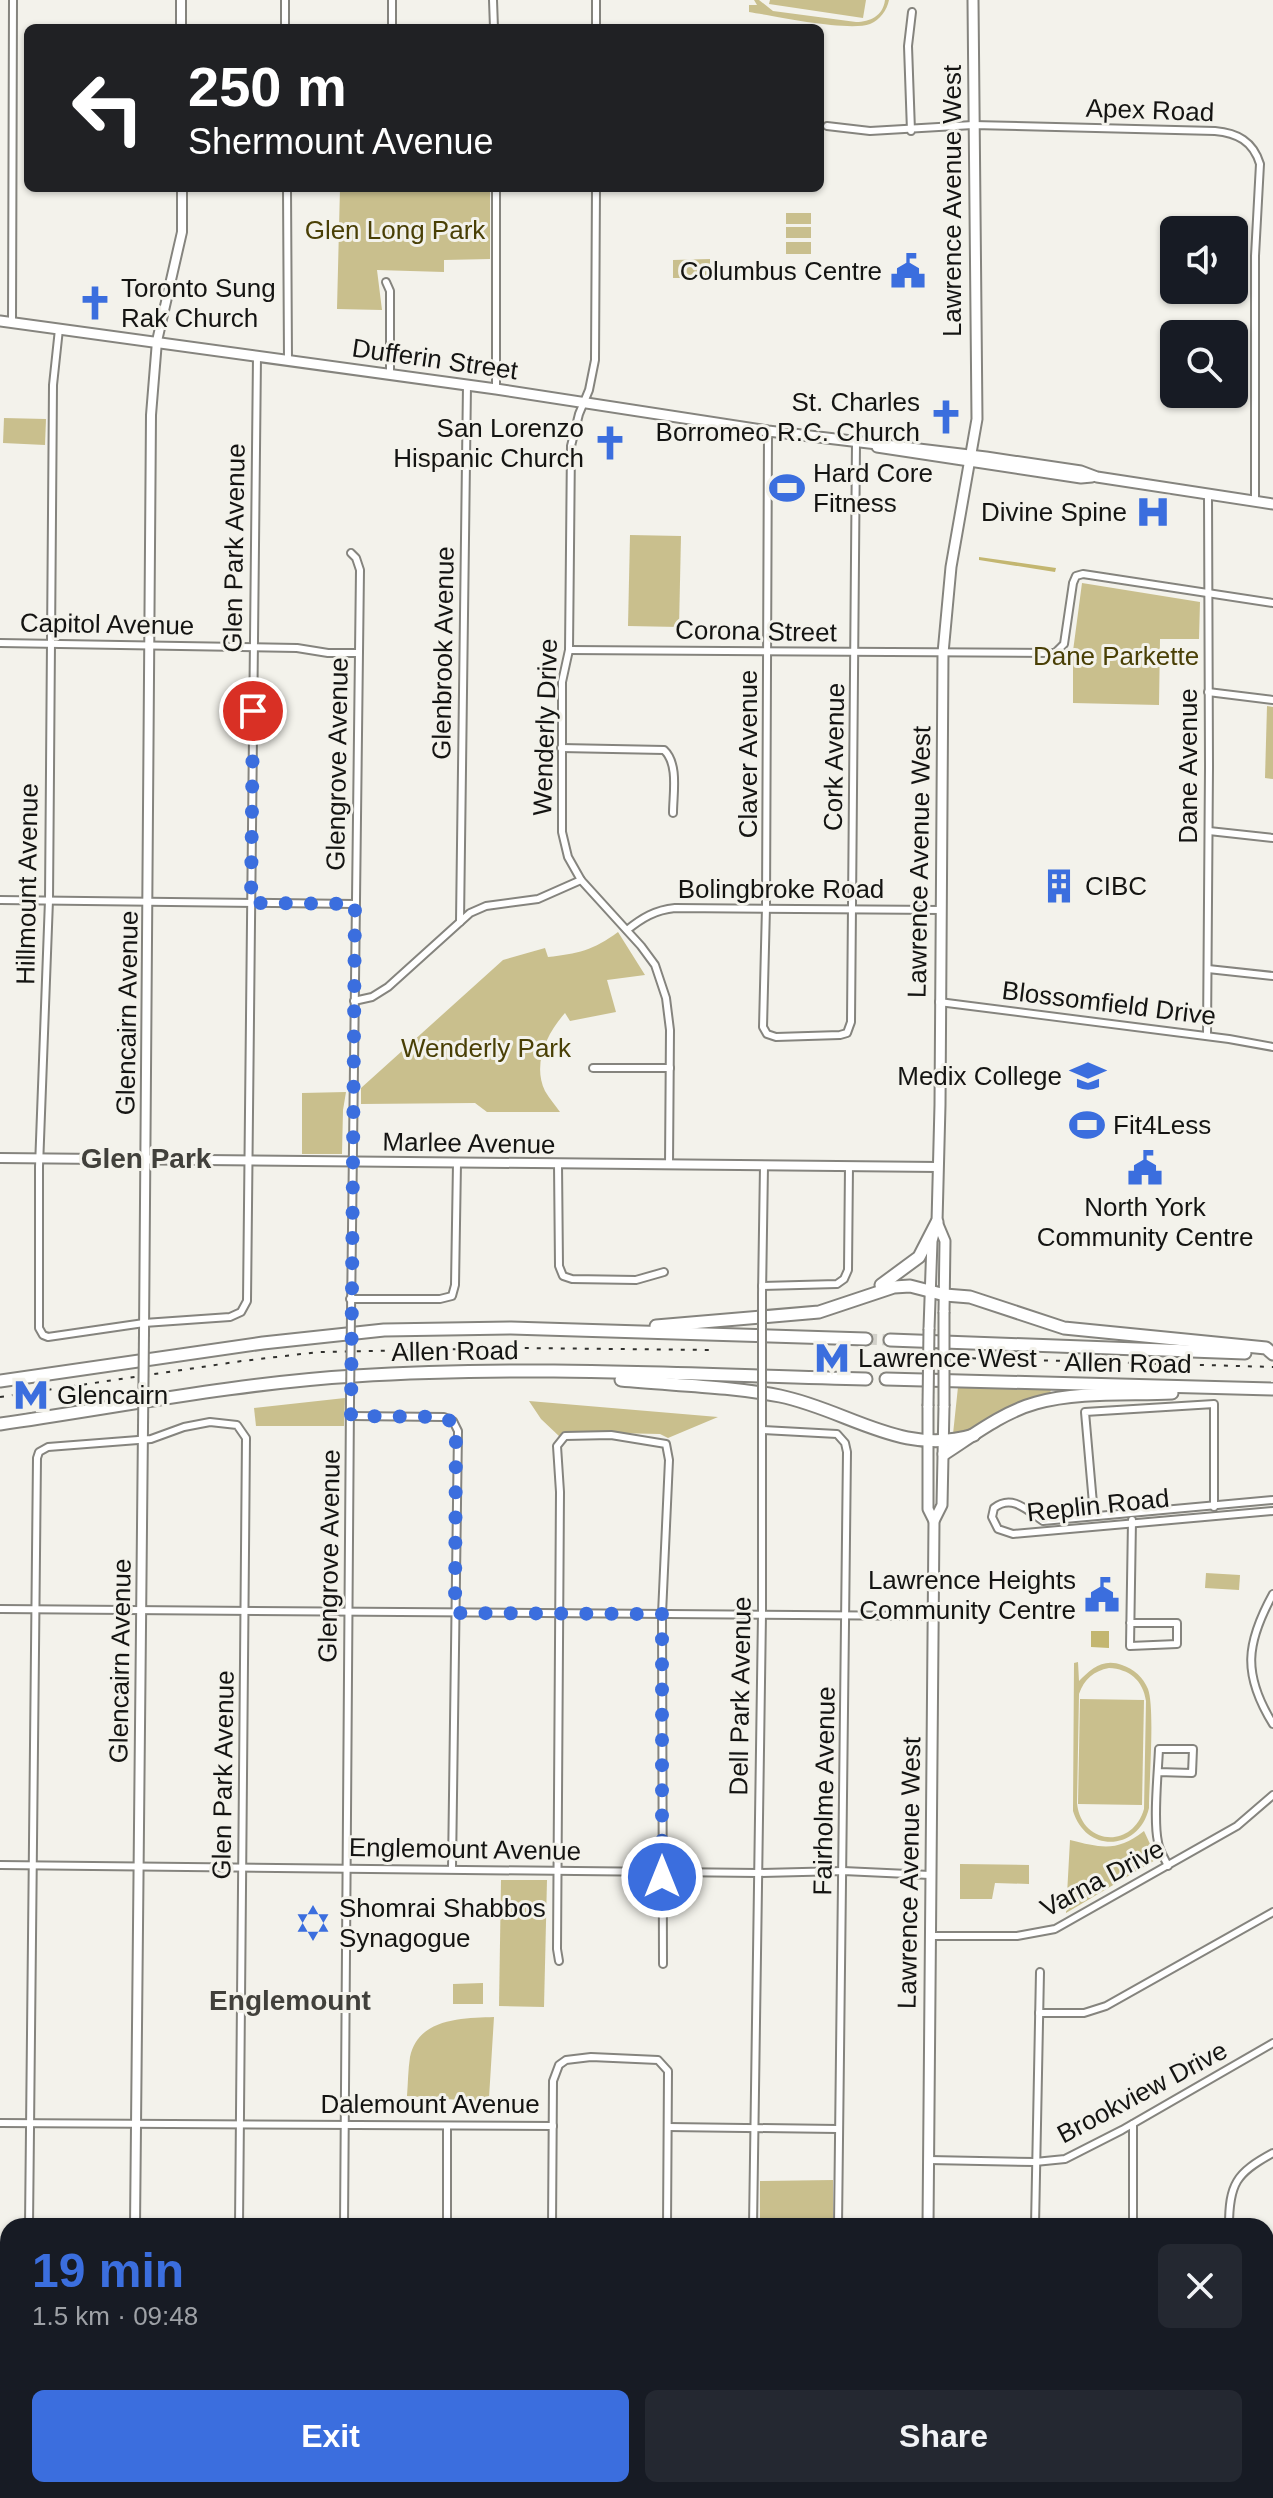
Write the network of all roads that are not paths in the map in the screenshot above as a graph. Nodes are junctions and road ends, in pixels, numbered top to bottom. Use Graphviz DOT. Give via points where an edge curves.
graph roads {
  1 [pos="13,0"];
  2 [pos="181,0"];
  3 [pos="285,0"];
  4 [pos="392,0"];
  5 [pos="493,0"];
  6 [pos="596,0"];
  7 [pos="973,0"];
  8 [pos="912,12"];
  9 [pos="181,24"];
  10 [pos="285,24"];
  11 [pos="392,24"];
  12 [pos="494,24"];
  13 [pos="596,24"];
  14 [pos="973,125"];
  15 [pos="827,126"];
  16 [pos="911,131"];
  17 [pos="182,192"];
  18 [pos="287,192"];
  19 [pos="496,192"];
  20 [pos="596,192"];
  21 [pos="386,282"];
  22 [pos="0,321"];
  23 [pos="12,322"];
  24 [pos="59,329"];
  25 [pos="157,341"];
  26 [pos="257,356"];
  27 [pos="288,360"];
  28 [pos="390,375"];
  29 [pos="467,385"];
  30 [pos="496,389"];
  31 [pos="584,403"];
  32 [pos="768,431"];
  33 [pos="860,443"];
  34 [pos="968,458"];
  35 [pos="1208,495"];
  36 [pos="1255,502"];
  37 [pos="1273,504"];
  38 [pos="351,553"];
  39 [pos="1207,594"];
  40 [pos="1273,603"];
  41 [pos="0,643"];
  42 [pos="51,643"];
  43 [pos="151,644"];
  44 [pos="253,647"];
  45 [pos="569,650"];
  46 [pos="769,650"];
  47 [pos="855,652"];
  48 [pos="358,653"];
  49 [pos="943,653"];
  50 [pos="1208,692"];
  51 [pos="1273,700"];
  52 [pos="561,748"];
  53 [pos="673,813"];
  54 [pos="1209,831"];
  55 [pos="1273,838"];
  56 [pos="581,880"];
  57 [pos="0,900"];
  58 [pos="49,900"];
  59 [pos="148,902"];
  60 [pos="251,903"];
  61 [pos="355,904"];
  62 [pos="766,907"];
  63 [pos="852,909"];
  64 [pos="942,910"];
  65 [pos="460,922"];
  66 [pos="627,930"];
  67 [pos="1208,969"];
  68 [pos="1273,976"];
  69 [pos="354,1001"];
  70 [pos="939,1002"];
  71 [pos="1207,1036"];
  72 [pos="809,1037"];
  73 [pos="1273,1047"];
  74 [pos="593,1068"];
  75 [pos="670,1068"];
  76 [pos="0,1158"];
  77 [pos="40,1158"];
  78 [pos="146,1158"];
  79 [pos="248,1160"];
  80 [pos="352,1162"];
  81 [pos="457,1163"];
  82 [pos="558,1164"];
  83 [pos="669,1165"];
  84 [pos="764,1166"];
  85 [pos="849,1166"];
  86 [pos="938,1167"];
  87 [pos="937,1222"];
  88 [pos="664,1272"];
  89 [pos="762,1286"];
  90 [pos="930,1291"];
  91 [pos="945,1295"];
  92 [pos="863,1296"];
  93 [pos="350,1299"];
  94 [pos="144,1323"];
  95 [pos="607,1330"];
  96 [pos="866,1339"];
  97 [pos="890,1340"];
  98 [pos="1273,1354"];
  99 [pos="533,1371"];
  100 [pos="866,1379"];
  101 [pos="886,1379"];
  102 [pos="0,1381"];
  103 [pos="1273,1389"];
  104 [pos="351,1416"];
  105 [pos="0,1424"];
  106 [pos="763,1430"];
  107 [pos="974,1435"];
  108 [pos="143,1439"];
  109 [pos="944,1440"];
  110 [pos="927,1441"];
  111 [pos="944,1454"];
  112 [pos="1273,1500"];
  113 [pos="1214,1505"];
  114 [pos="1273,1511"];
  115 [pos="1132,1512"];
  116 [pos="1094,1515"];
  117 [pos="1215,1515"];
  118 [pos="934,1521"];
  119 [pos="1132,1523"];
  120 [pos="1273,1594"];
  121 [pos="0,1609"];
  122 [pos="34,1609"];
  123 [pos="141,1610"];
  124 [pos="244,1611"];
  125 [pos="348,1612"];
  126 [pos="455,1613"];
  127 [pos="560,1614"];
  128 [pos="662,1614"];
  129 [pos="762,1614"];
  130 [pos="845,1614"];
  131 [pos="933,1616"];
  132 [pos="1130,1623"];
  133 [pos="1273,1724"];
  134 [pos="1158,1772"];
  135 [pos="1273,1795"];
  136 [pos="0,1865"];
  137 [pos="32,1865"];
  138 [pos="139,1865"];
  139 [pos="1168,1866"];
  140 [pos="242,1867"];
  141 [pos="347,1868"];
  142 [pos="452,1868"];
  143 [pos="558,1871"];
  144 [pos="843,1871"];
  145 [pos="662,1872"];
  146 [pos="758,1873"];
  147 [pos="930,1875"];
  148 [pos="1273,1912"];
  149 [pos="931,1936"];
  150 [pos="559,1961"];
  151 [pos="663,1964"];
  152 [pos="1040,1972"];
  153 [pos="1039,2013"];
  154 [pos="1273,2043"];
  155 [pos="0,2123"];
  156 [pos="136,2123"];
  157 [pos="240,2123"];
  158 [pos="29,2124"];
  159 [pos="345,2124"];
  160 [pos="1133,2124"];
  161 [pos="447,2126"];
  162 [pos="553,2126"];
  163 [pos="668,2127"];
  164 [pos="754,2128"];
  165 [pos="838,2129"];
  166 [pos="1273,2153"];
  167 [pos="929,2160"];
  168 [pos="1035,2162"];
  169 [pos="29,2218"];
  170 [pos="135,2218"];
  171 [pos="239,2218"];
  172 [pos="344,2218"];
  173 [pos="447,2218"];
  174 [pos="552,2218"];
  175 [pos="667,2218"];
  176 [pos="753,2218"];
  177 [pos="838,2218"];
  178 [pos="928,2218"];
  179 [pos="1035,2218"];
  180 [pos="1133,2218"];
  181 [pos="1229,2218"];
  1 -- 23 [label="street"];
  2 -- 9 [label="street"];
  3 -- 10 [label="street"];
  4 -- 11 [label="street"];
  5 -- 12 [label="street"];
  6 -- 13 [label="street"];
  7 -- 14 [label="main road, Lawrence Avenue West"];
  8 -- 16 [label="street"];
  14 -- 16 [label="street"];
  14 -- 34 [label="main road, Lawrence Avenue West" via="976,401"];
  14 -- 36 [label="street, Apex Road" via="1224,132 1246,141 1256,153 1260,164"];
  15 -- 16 [label="street"];
  17 -- 25 [label="street, Glencairn Avenue" via="182,232"];
  18 -- 27 [label="street"];
  19 -- 30 [label="street"];
  20 -- 31 [label="street, Wenderly Drive" via="595,360"];
  21 -- 28 [label="street"];
  22 -- 23 [label="main road, Dufferin Street"];
  23 -- 24 [label="main road, Dufferin Street"];
  24 -- 25 [label="main road, Dufferin Street"];
  24 -- 42 [label="street, Hillmount Avenue" via="53,385"];
  25 -- 26 [label="main road, Dufferin Street"];
  25 -- 43 [label="street, Glencairn Avenue" via="151,415"];
  26 -- 27 [label="main road, Dufferin Street"];
  26 -- 44 [label="street, Glen Park Avenue"];
  27 -- 28 [label="main road, Dufferin Street"];
  28 -- 29 [label="main road, Dufferin Street"];
  29 -- 30 [label="main road, Dufferin Street"];
  29 -- 65 [label="street, Glenbrook Avenue"];
  30 -- 31 [label="main road, Dufferin Street"];
  31 -- 32 [label="main road, Dufferin Street"];
  31 -- 45 [label="street, Wenderly Drive" via="571,446"];
  32 -- 33 [label="main road, Dufferin Street"];
  32 -- 46 [label="street, Claver Avenue"];
  33 -- 34 [label="main road, Dufferin Street"];
  33 -- 47 [label="street, Cork Avenue"];
  34 -- 35 [label="main road, Dufferin Street" via="1081,471"];
  34 -- 49 [label="main road, Lawrence Avenue West" via="959,494"];
  35 -- 36 [label="main road, Dufferin Street"];
  35 -- 39 [label="street, Dane Avenue"];
  36 -- 37 [label="main road, Dufferin Street"];
  38 -- 48 [label="street, Glengrove Avenue" via="360,570"];
  39 -- 40 [label="street"];
  39 -- 49 [label="street, Corona Street" via="1079,574 1058,652"];
  39 -- 50 [label="street, Dane Avenue"];
  41 -- 42 [label="street, Capitol Avenue"];
  42 -- 43 [label="street, Capitol Avenue"];
  42 -- 58 [label="street, Hillmount Avenue"];
  43 -- 44 [label="street, Capitol Avenue"];
  43 -- 59 [label="street, Glencairn Avenue"];
  44 -- 48 [label="street, Capitol Avenue"];
  44 -- 60 [label="street, Glen Park Avenue"];
  45 -- 46 [label="street, Corona Street"];
  45 -- 52 [label="street, Wenderly Drive" via="562,682"];
  46 -- 47 [label="street, Corona Street"];
  46 -- 62 [label="street, Claver Avenue"];
  47 -- 49 [label="street, Corona Street"];
  47 -- 63 [label="street, Cork Avenue"];
  48 -- 61 [label="street, Glengrove Avenue"];
  49 -- 64 [label="main road, Lawrence Avenue West"];
  50 -- 51 [label="street"];
  50 -- 54 [label="street, Dane Avenue"];
  52 -- 53 [label="street" via="664,750 673,764"];
  52 -- 56 [label="street, Wenderly Drive" via="562,832"];
  54 -- 55 [label="street"];
  54 -- 67 [label="street, Dane Avenue"];
  56 -- 65 [label="street" via="538,899 486,906"];
  56 -- 66 [label="street, Wenderly Drive"];
  57 -- 58 [label="street"];
  58 -- 59 [label="street"];
  58 -- 77 [label="street, Hillmount Avenue"];
  59 -- 60 [label="street"];
  59 -- 78 [label="street, Glencairn Avenue"];
  60 -- 61 [label="street"];
  60 -- 79 [label="street, Glen Park Avenue"];
  61 -- 69 [label="street, Glengrove Avenue"];
  62 -- 63 [label="street, Bolingbroke Road"];
  62 -- 66 [label="street, Bolingbroke Road" via="660,910"];
  62 -- 72 [label="street, Claver Avenue" via="763,1027 776,1037"];
  63 -- 64 [label="street, Bolingbroke Road"];
  63 -- 72 [label="street, Cork Avenue" via="851,1022 847,1033"];
  64 -- 70 [label="main road, Lawrence Avenue West"];
  65 -- 69 [label="street" via="388,987"];
  66 -- 75 [label="street, Wenderly Drive" via="655,965 662,987"];
  67 -- 68 [label="street"];
  67 -- 71 [label="street, Dane Avenue"];
  69 -- 80 [label="street, Glengrove Avenue"];
  70 -- 71 [label="street, Blossomfield Drive"];
  70 -- 86 [label="main road, Lawrence Avenue West"];
  71 -- 73 [label="street, Blossomfield Drive"];
  74 -- 75 [label="street"];
  75 -- 83 [label="street, Wenderly Drive"];
  76 -- 77 [label="street, Marlee Avenue"];
  77 -- 78 [label="street, Marlee Avenue"];
  77 -- 94 [label="street, Hillmount Avenue" via="38,1321 43,1335 53,1338"];
  78 -- 79 [label="street, Marlee Avenue"];
  78 -- 94 [label="street, Glencairn Avenue"];
  79 -- 80 [label="street, Marlee Avenue"];
  79 -- 94 [label="street, Glen Park Avenue" via="247,1301 241,1312"];
  80 -- 81 [label="street, Marlee Avenue"];
  80 -- 93 [label="street, Glengrove Avenue"];
  81 -- 82 [label="street, Marlee Avenue"];
  81 -- 93 [label="street" via="452,1296"];
  82 -- 83 [label="street, Marlee Avenue"];
  82 -- 88 [label="street" via="563,1276 636,1280"];
  83 -- 84 [label="street, Marlee Avenue"];
  84 -- 85 [label="street, Marlee Avenue"];
  84 -- 89 [label="street, Dell Park Avenue"];
  85 -- 86 [label="street, Marlee Avenue"];
  85 -- 89 [label="street" via="844,1279 837,1284"];
  86 -- 87 [label="main road, Lawrence Avenue West"];
  87 -- 90 [label="main road, Lawrence Avenue West"];
  87 -- 91 [label="main road, Lawrence Avenue West" via="945,1241"];
  87 -- 92 [label="highway" via="919,1257"];
  89 -- 106 [label="street, Dell Park Avenue, bridge"];
  90 -- 91 [label="highway"];
  90 -- 92 [label="highway" via="902,1286"];
  90 -- 110 [label="main road, Lawrence Avenue West, bridge"];
  91 -- 98 [label="highway" via="970,1297 1064,1328 1266,1348"];
  91 -- 109 [label="main road, Lawrence Avenue West, bridge"];
  92 -- 95 [label="highway" via="819,1312"];
  93 -- 104 [label="street, Glengrove Avenue, bridge"];
  94 -- 108 [label="street, Glencairn Avenue, bridge"];
  95 -- 96 [label="highway, Allen Road"];
  95 -- 102 [label="highway, Allen Road" via="384,1330"];
  97 -- 98 [label="highway, Allen Road"];
  99 -- 100 [label="highway, Allen Road"];
  99 -- 105 [label="highway, Allen Road" via="353,1376"];
  99 -- 110 [label="highway" via="781,1396 906,1439"];
  101 -- 103 [label="highway, Allen Road"];
  103 -- 107 [label="highway" via="1060,1398 1034,1403"];
  104 -- 125 [label="street, Glengrove Avenue"];
  104 -- 126 [label="street" via="444,1417 456,1425"];
  106 -- 129 [label="street, Dell Park Avenue"];
  106 -- 130 [label="street, Fairholme Avenue" via="829,1432 845,1443"];
  107 -- 109 [label="highway"];
  107 -- 111 [label="highway"];
  108 -- 122 [label="street" via="39,1452"];
  108 -- 123 [label="street, Glencairn Avenue"];
  108 -- 124 [label="street, Glen Park Avenue" via="210,1422 242,1428"];
  109 -- 110 [label="highway"];
  109 -- 111 [label="main road, Lawrence Avenue West"];
  110 -- 118 [label="main road, Lawrence Avenue West" via="928,1509"];
  111 -- 118 [label="main road, Lawrence Avenue West" via="942,1505"];
  112 -- 113 [label="street, Replin Road"];
  113 -- 115 [label="street, Replin Road"];
  113 -- 116 [label="street" via="1214,1404 1085,1412"];
  113 -- 117 [label="street"];
  114 -- 117 [label="street, Replin Road"];
  115 -- 116 [label="street, Replin Road"];
  115 -- 119 [label="street"];
  116 -- 119 [label="street, Replin Road" via="1043,1521 1006,1502 994,1508 992,1517 998,1529 1013,1534"];
  117 -- 119 [label="street, Replin Road"];
  118 -- 131 [label="main road, Lawrence Avenue West"];
  119 -- 132 [label="street"];
  120 -- 133 [label="street" via="1256,1624 1252,1646 1252,1673"];
  121 -- 122 [label="street"];
  122 -- 123 [label="street"];
  122 -- 137 [label="street"];
  123 -- 124 [label="street"];
  123 -- 138 [label="street, Glencairn Avenue"];
  124 -- 125 [label="street"];
  124 -- 140 [label="street, Glen Park Avenue"];
  125 -- 126 [label="street"];
  125 -- 141 [label="street, Glengrove Avenue"];
  126 -- 127 [label="street"];
  126 -- 142 [label="street"];
  127 -- 128 [label="street"];
  127 -- 128 [label="street" via="557,1446 565,1436 611,1435 666,1444"];
  127 -- 143 [label="street"];
  128 -- 129 [label="street"];
  128 -- 145 [label="street"];
  129 -- 130 [label="street"];
  129 -- 146 [label="street, Dell Park Avenue"];
  130 -- 131 [label="street"];
  130 -- 144 [label="street, Fairholme Avenue"];
  131 -- 147 [label="main road, Lawrence Avenue West"];
  132 -- 132 [label="street" via="1130,1646 1177,1644 1177,1623"];
  134 -- 134 [label="street" via="1159,1749 1193,1749 1192,1773"];
  134 -- 139 [label="street" via="1158,1843"];
  135 -- 139 [label="street, Varna Drive" via="1237,1826"];
  136 -- 137 [label="street, Englemount Avenue"];
  137 -- 138 [label="street, Englemount Avenue"];
  137 -- 158 [label="street"];
  138 -- 140 [label="street, Englemount Avenue"];
  138 -- 156 [label="street, Glencairn Avenue"];
  139 -- 149 [label="street, Varna Drive" via="1055,1929 1017,1936"];
  140 -- 141 [label="street, Englemount Avenue"];
  140 -- 157 [label="street, Glen Park Avenue"];
  141 -- 142 [label="street, Englemount Avenue"];
  141 -- 159 [label="street, Glengrove Avenue"];
  142 -- 143 [label="street, Englemount Avenue"];
  143 -- 145 [label="street, Englemount Avenue"];
  143 -- 150 [label="street"];
  144 -- 146 [label="street, Englemount Avenue"];
  144 -- 147 [label="street, Englemount Avenue"];
  144 -- 165 [label="street, Fairholme Avenue"];
  145 -- 146 [label="street, Englemount Avenue"];
  145 -- 151 [label="street"];
  146 -- 164 [label="street, Dell Park Avenue"];
  147 -- 149 [label="main road, Lawrence Avenue West"];
  148 -- 153 [label="street" via="1106,2006 1084,2013"];
  149 -- 167 [label="main road, Lawrence Avenue West"];
  152 -- 153 [label="street"];
  153 -- 168 [label="street"];
  154 -- 160 [label="street, Brookview Drive"];
  155 -- 158 [label="street, Dalemount Avenue"];
  156 -- 157 [label="street, Dalemount Avenue"];
  156 -- 158 [label="street, Dalemount Avenue"];
  156 -- 170 [label="street, Glencairn Avenue"];
  157 -- 159 [label="street, Dalemount Avenue"];
  157 -- 171 [label="street, Glen Park Avenue"];
  158 -- 169 [label="street"];
  159 -- 161 [label="street, Dalemount Avenue"];
  159 -- 172 [label="street, Glengrove Avenue"];
  160 -- 168 [label="street, Brookview Drive" via="1065,2159"];
  160 -- 180 [label="street"];
  161 -- 162 [label="street, Dalemount Avenue"];
  161 -- 173 [label="street"];
  162 -- 163 [label="street, Dalemount Avenue" via="553,2081 559,2065 591,2057 658,2060 664,2065"];
  162 -- 174 [label="street"];
  163 -- 164 [label="street"];
  163 -- 175 [label="street"];
  164 -- 165 [label="street"];
  164 -- 176 [label="street, Dell Park Avenue"];
  165 -- 177 [label="street, Fairholme Avenue"];
  166 -- 181 [label="street" via="1248,2166 1235,2181"];
  167 -- 168 [label="street, Brookview Drive"];
  167 -- 178 [label="main road, Lawrence Avenue West"];
  168 -- 179 [label="street"];
}
